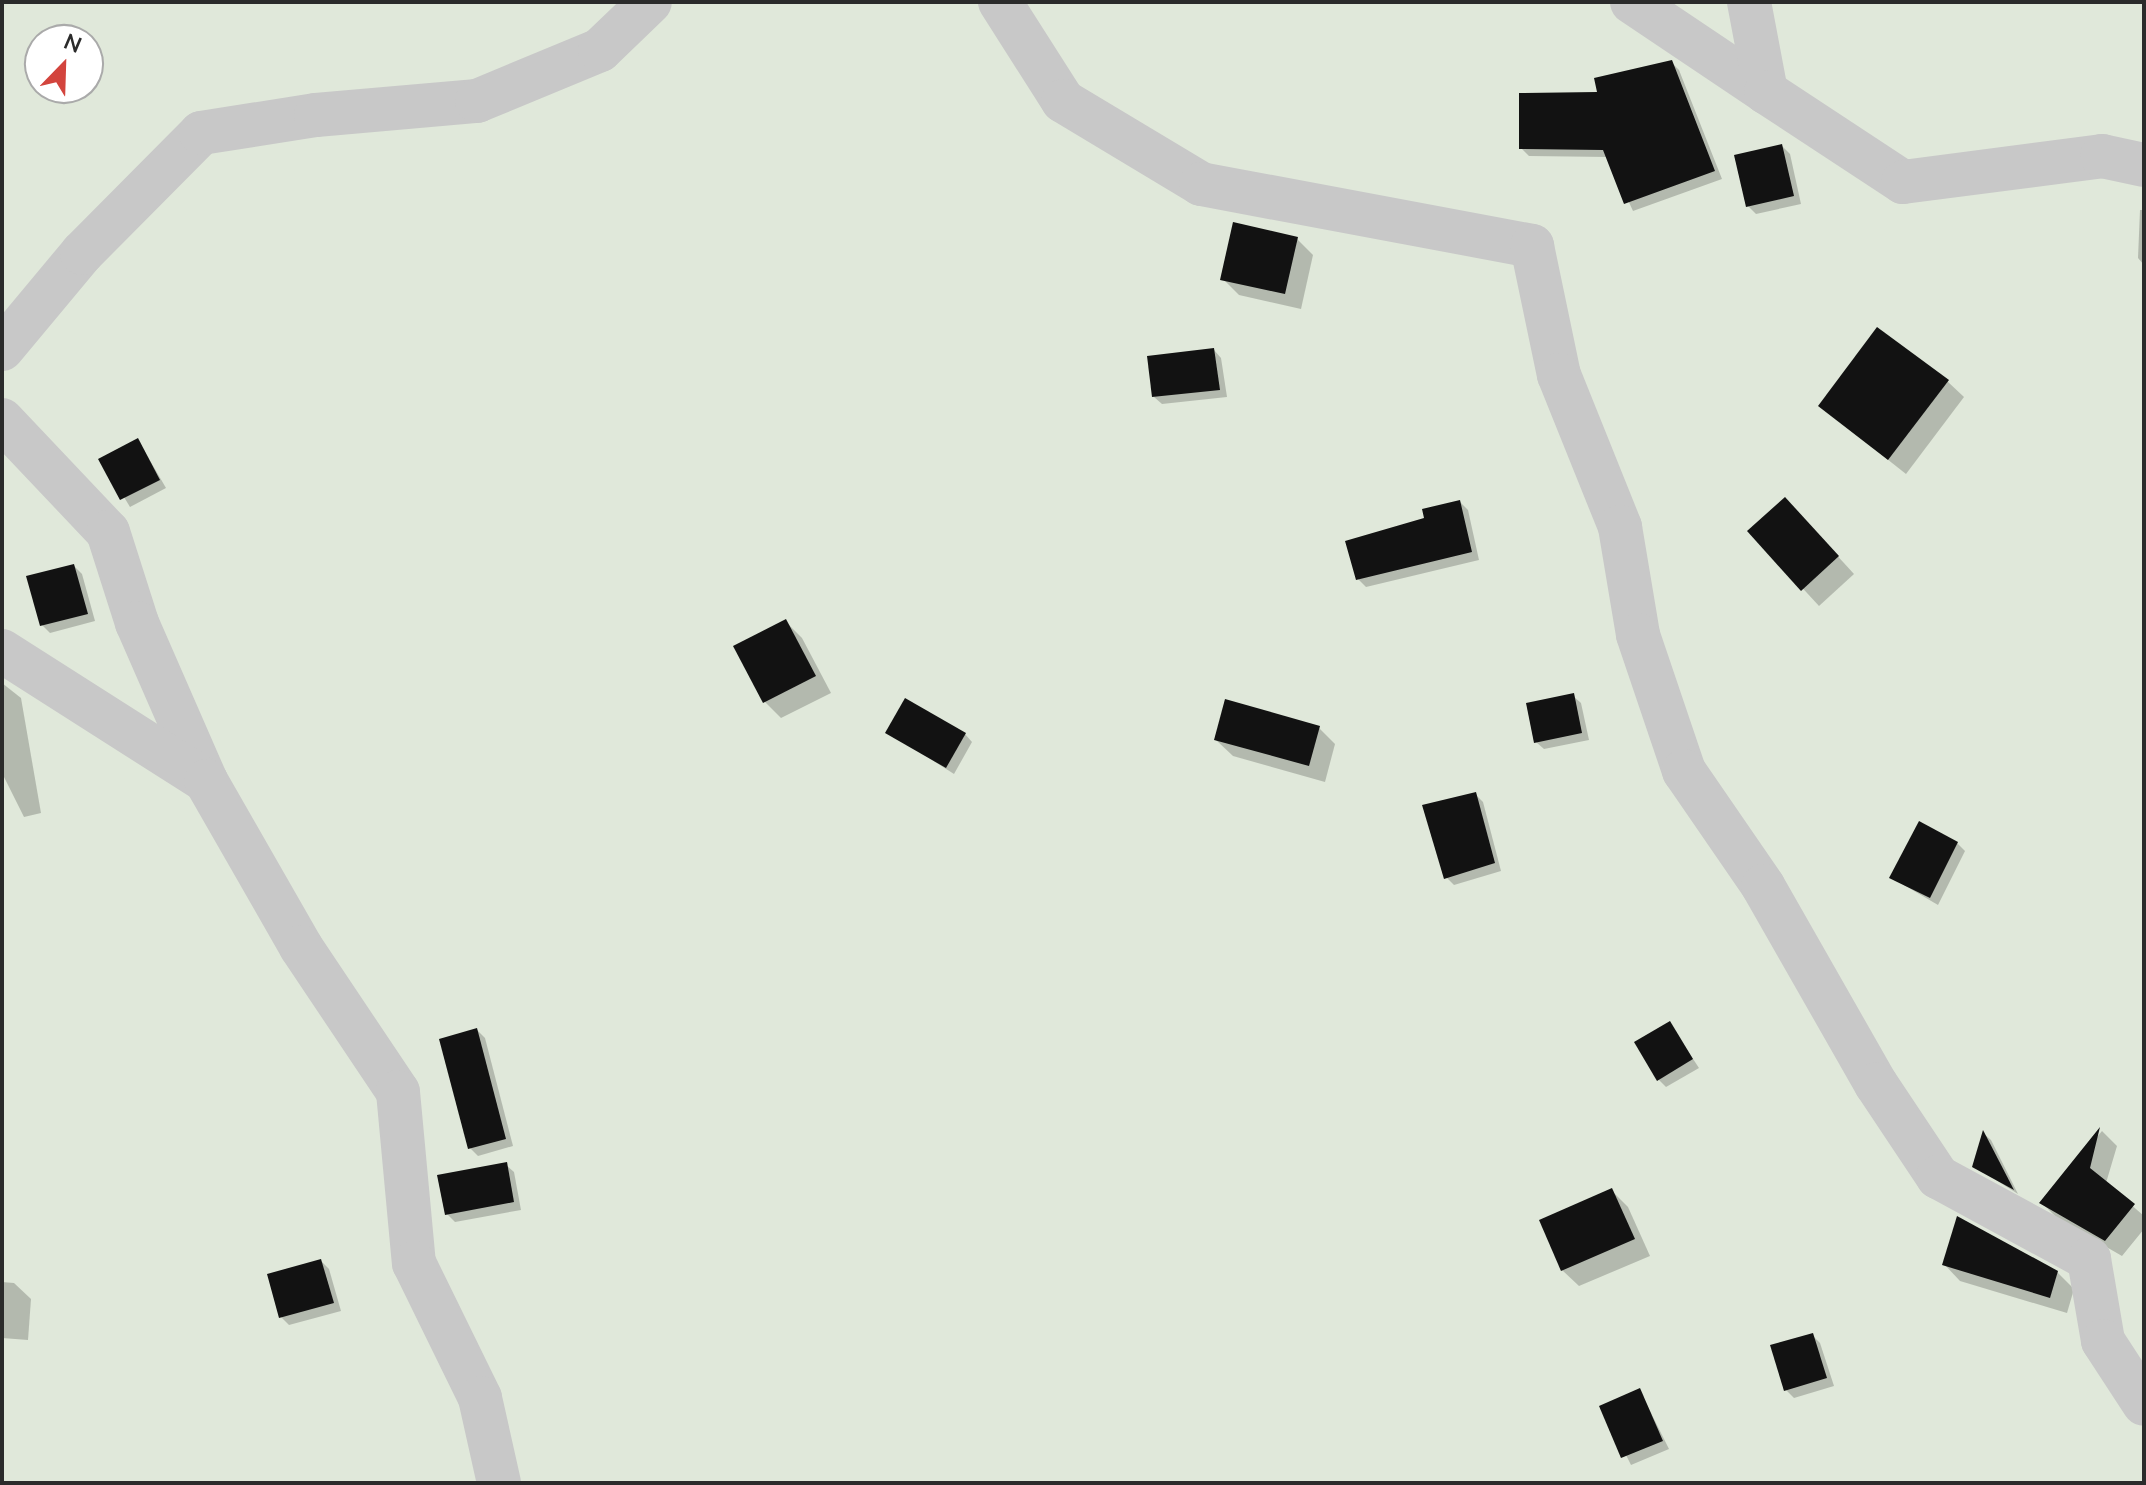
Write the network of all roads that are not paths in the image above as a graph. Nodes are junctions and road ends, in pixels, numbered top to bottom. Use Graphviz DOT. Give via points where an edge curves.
graph roads {
  1 [pos="650,2"];
  2 [pos="1000,2"];
  3 [pos="1632,2"];
  4 [pos="1749,2"];
  5 [pos="1766,92"];
  6 [pos="2144,165"];
  7 [pos="2,349"];
  8 [pos="2,420"];
  9 [pos="2,651"];
  10 [pos="206,781"];
  11 [pos="2144,1404"];
  12 [pos="499,1483"];
  1 -- 7 [label="street" via="600,50 477,101 316,115 201,133 82,253"];
  2 -- 11 [label="street" via="1063,101 1201,184 1532,246 1559,375 1620,527 1638,635 1684,771 1763,886 1876,1084 1938,1177 2089,1259 2103,1341"];
  3 -- 5 [label="street"];
  4 -- 5 [label="street"];
  5 -- 6 [label="street" via="1903,182 2102,156"];
  8 -- 10 [label="street" via="108,532 137,623"];
  9 -- 10 [label="street"];
  10 -- 12 [label="street" via="301,947 398,1092 414,1263 480,1398"];
}
